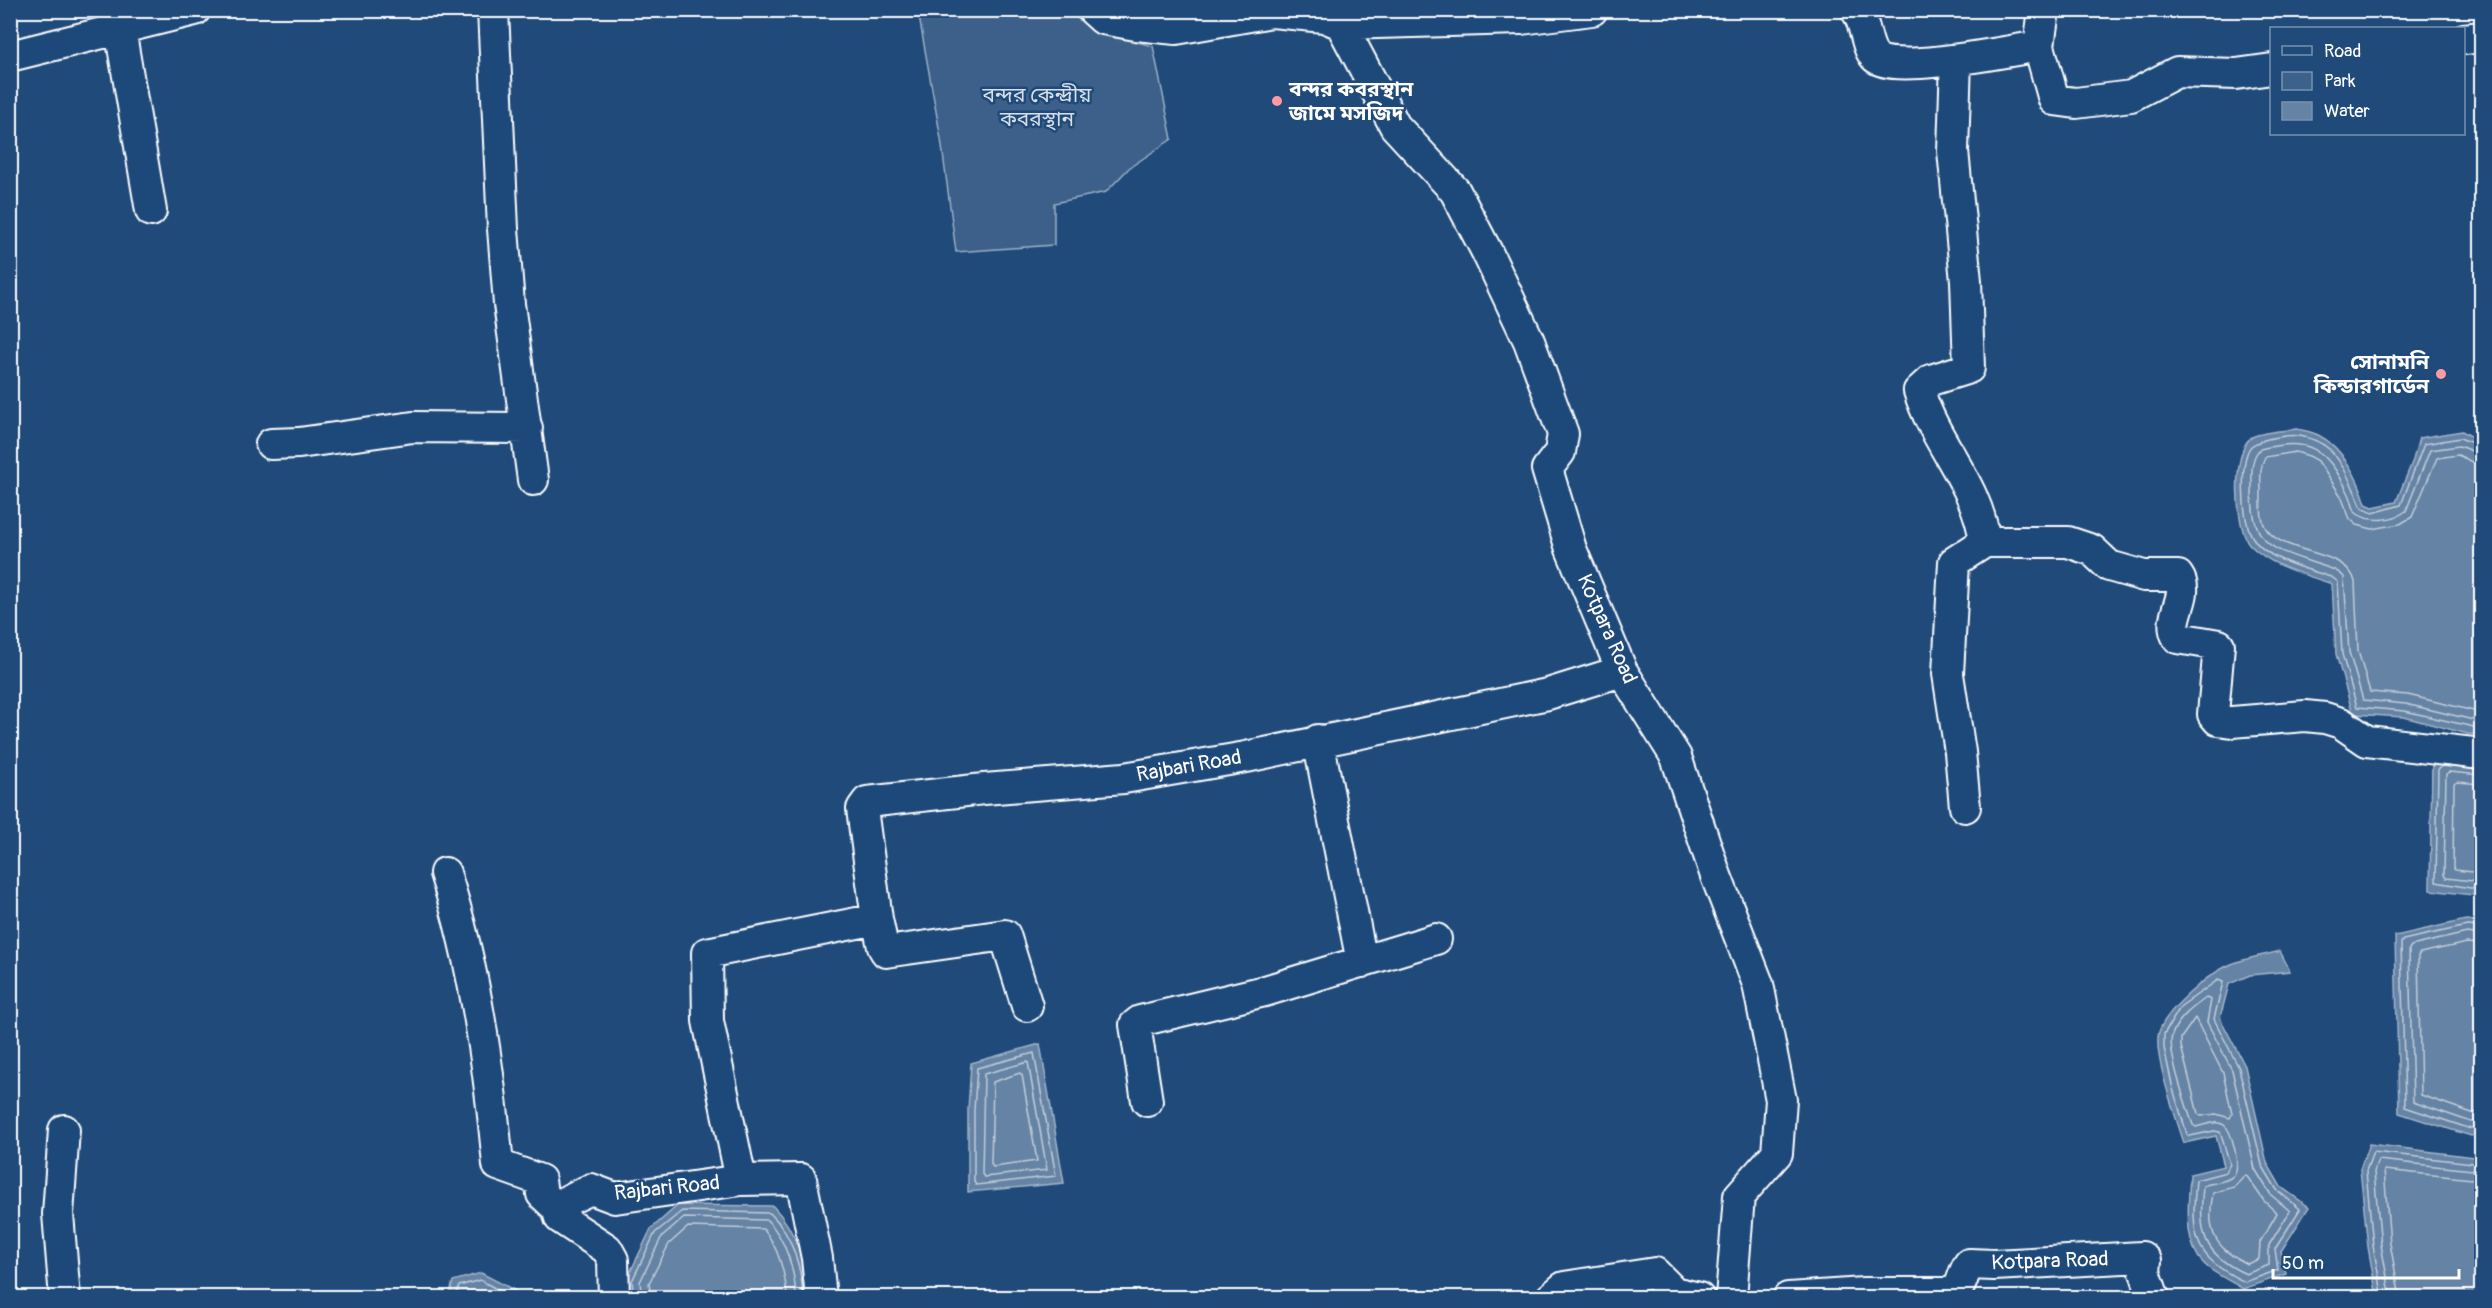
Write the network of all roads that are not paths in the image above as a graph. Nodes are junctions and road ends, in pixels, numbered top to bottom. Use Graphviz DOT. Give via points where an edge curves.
graph roads {
  1 [pos="195,10"];
  2 [pos="493,10"];
  3 [pos="1093,10"];
  4 [pos="1592,10"];
  5 [pos="1856,10"];
  6 [pos="2044,10"];
  7 [pos="1521,15"];
  8 [pos="1341,24"];
  9 [pos="120,29"];
  10 [pos="2481,37"];
  11 [pos="2465,39"];
  12 [pos="2039,46"];
  13 [pos="10,57"];
  14 [pos="1956,60"];
  15 [pos="2270,69"];
  16 [pos="151,211"];
  17 [pos="527,428"];
  18 [pos="271,444"];
  19 [pos="533,480"];
  20 [pos="1985,542"];
  21 [pos="1622,671"];
  22 [pos="1318,740"];
  23 [pos="2481,754"];
  24 [pos="1965,807"];
  25 [pos="445,873"];
  26 [pos="877,919"];
  27 [pos="1436,939"];
  28 [pos="1362,962"];
  29 [pos="1027,1006"];
  30 [pos="1148,1101"];
  31 [pos="64,1130"];
  32 [pos="741,1180"];
  33 [pos="557,1208"];
  34 [pos="65,1298"];
  35 [pos="614,1298"];
  36 [pos="821,1298"];
  37 [pos="1551,1298"];
  38 [pos="1699,1298"];
  39 [pos="1731,1298"];
  40 [pos="1788,1298"];
  41 [pos="2154,1298"];
  1 -- 9 [label="street"];
  2 -- 17 [label="street" via="509,304"];
  3 -- 8 [label="street" via="1103,19 1176,29 1272,12 1324,17"];
  4 -- 7 [label="street"];
  5 -- 14 [label="street" via="1875,57 1887,64"];
  6 -- 12 [label="street"];
  7 -- 8 [label="street"];
  8 -- 21 [label="street, Kotpara Road" via="1395,126 1455,190 1529,340 1563,434 1560,452 1547,469 1571,549"];
  9 -- 13 [label="street"];
  9 -- 16 [label="street"];
  10 -- 11 [label="street"];
  12 -- 14 [label="street"];
  12 -- 15 [label="street" via="2054,100 2076,103 2131,96 2177,72 2236,74"];
  14 -- 20 [label="street" via="1953,151 1969,368 1931,380 1919,391 1926,415 1975,503"];
  17 -- 18 [label="street" via="413,427"];
  17 -- 19 [label="street"];
  20 -- 23 [label="street" via="2068,542 2091,550 2109,566 2144,576 2178,576 2182,591 2173,622 2175,633 2186,641 2219,645 2213,714 2218,720 2325,718 2341,723 2367,741"];
  20 -- 24 [label="street" via="1954,562 1952,576 1948,674"];
  21 -- 22 [label="street, Rajbari Road" via="1548,694"];
  21 -- 39 [label="street, Kotpara Road" via="1676,757 1758,984 1781,1100 1777,1153 1739,1197"];
  22 -- 26 [label="street, Rajbari Road" via="1124,778 867,802 862,809"];
  22 -- 28 [label="street"];
  25 -- 33 [label="street" via="471,973 491,1091 498,1165 540,1180 542,1194"];
  26 -- 29 [label="street, Rajbari Road" via="886,952 1005,935"];
  26 -- 32 [label="street, Rajbari Road" via="707,953 708,1020"];
  27 -- 28 [label="street"];
  28 -- 30 [label="street" via="1265,991 1140,1021 1135,1025"];
  31 -- 34 [label="street" via="58,1214"];
  32 -- 33 [label="street, Rajbari Road" via="615,1198 591,1190"];
  32 -- 36 [label="street" via="801,1179"];
  33 -- 35 [label="street" via="561,1218 607,1249 613,1260"];
  37 -- 38 [label="street" via="1564,1287 1655,1273 1674,1292"];
  40 -- 41 [label="street, Kotpara Road" via="1950,1293 1957,1290 1969,1264 2142,1257"];
}
